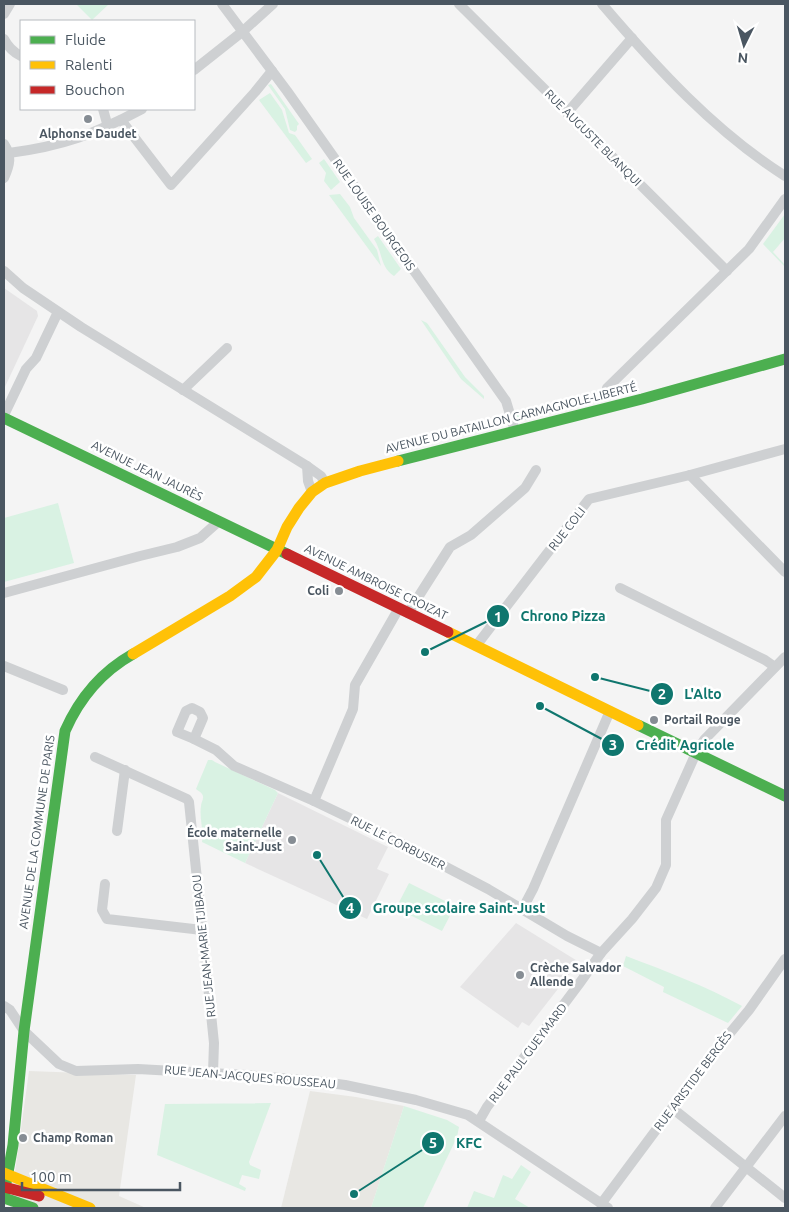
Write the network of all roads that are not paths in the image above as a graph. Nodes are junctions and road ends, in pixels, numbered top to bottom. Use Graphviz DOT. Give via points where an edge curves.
graph roads {
  1 [pos="10,4"];
  2 [pos="222,4"];
  3 [pos="273,4"];
  4 [pos="459,4"];
  5 [pos="602,4"];
  6 [pos="4,14"];
  7 [pos="242,32"];
  8 [pos="632,38"];
  9 [pos="4,39"];
  10 [pos="20,56"];
  11 [pos="195,69"];
  12 [pos="272,71"];
  13 [pos="103,110"];
  14 [pos="140,110"];
  15 [pos="566,113"];
  16 [pos="121,120"];
  17 [pos="108,127"];
  18 [pos="6,148"];
  19 [pos="785,176"];
  20 [pos="4,178"];
  21 [pos="785,200"];
  22 [pos="4,271"];
  23 [pos="727,271"];
  24 [pos="58,312"];
  25 [pos="227,348"];
  26 [pos="785,359"];
  27 [pos="607,388"];
  28 [pos="183,390"];
  29 [pos="4,417"];
  30 [pos="515,431"];
  31 [pos="785,449"];
  32 [pos="307,466"];
  33 [pos="536,470"];
  34 [pos="690,475"];
  35 [pos="325,483"];
  36 [pos="312,492"];
  37 [pos="218,522"];
  38 [pos="278,550"];
  39 [pos="785,572"];
  40 [pos="620,588"];
  41 [pos="4,593"];
  42 [pos="403,611"];
  43 [pos="476,646"];
  44 [pos="785,657"];
  45 [pos="4,666"];
  46 [pos="775,667"];
  47 [pos="63,690"];
  48 [pos="610,711"];
  49 [pos="194,740"];
  50 [pos="696,753"];
  51 [pos="95,757"];
  52 [pos="125,770"];
  53 [pos="785,796"];
  54 [pos="314,800"];
  55 [pos="117,831"];
  56 [pos="105,884"];
  57 [pos="522,910"];
  58 [pos="202,930"];
  59 [pos="601,953"];
  60 [pos="785,960"];
  61 [pos="4,1006"];
  62 [pos="24,1032"];
  63 [pos="213,1073"];
  64 [pos="16,1101"];
  65 [pos="672,1108"];
  66 [pos="785,1116"];
  67 [pos="480,1121"];
  68 [pos="4,1125"];
  69 [pos="747,1167"];
  70 [pos="5,1184"];
  71 [pos="785,1198"];
  72 [pos="605,1206"];
  73 [pos="33,1208"];
  74 [pos="89,1208"];
  75 [pos="716,1208"];
  1 -- 6 [label="street"];
  2 -- 7 [label="street, RUE LOUISE BOURGEOIS"];
  3 -- 7 [label="street"];
  4 -- 15 [label="street, RUE AUGUSTE BLANQUI"];
  5 -- 8 [label="street"];
  7 -- 11 [label="street"];
  7 -- 12 [label="street, RUE LOUISE BOURGEOIS"];
  8 -- 15 [label="street"];
  8 -- 19 [label="street" via="721,128"];
  9 -- 10 [label="street"];
  12 -- 16 [label="street" via="171,185"];
  12 -- 30 [label="street, RUE LOUISE BOURGEOIS" via="506,401"];
  13 -- 17 [label="street"];
  14 -- 16 [label="street"];
  15 -- 23 [label="street, RUE AUGUSTE BLANQUI"];
  16 -- 17 [label="street"];
  17 -- 18 [label="street" via="64,143"];
  18 -- 20 [label="street" via="10,164"];
  21 -- 23 [label="street" via="749,249"];
  22 -- 24 [label="street"];
  23 -- 27 [label="street"];
  24 -- 28 [label="street"];
  24 -- 29 [label="street"];
  25 -- 28 [label="street"];
  26 -- 30 [label="main road, AVENUE DU BATAILLON CARMAGNOLE-LIBERTÉ"];
  28 -- 32 [label="street"];
  29 -- 37 [label="main road, AVENUE JEAN JAURÈS"];
  30 -- 35 [label="main road, AVENUE DU BATAILLON CARMAGNOLE-LIBERTÉ" via="360,470"];
  31 -- 34 [label="street, RUE COLI"];
  32 -- 35 [label="street"];
  32 -- 36 [label="street"];
  33 -- 42 [label="street" via="525,488 471,535 450,547"];
  34 -- 39 [label="street"];
  34 -- 43 [label="street, RUE COLI" via="589,499"];
  35 -- 36 [label="main road, AVENUE DU BATAILLON CARMAGNOLE-LIBERTÉ"];
  36 -- 38 [label="main road, AVENUE DU BATAILLON CARMAGNOLE-LIBERTÉ" via="287,527"];
  37 -- 38 [label="main road, AVENUE JEAN JAURÈS"];
  37 -- 41 [label="street" via="200,538 177,547"];
  38 -- 42 [label="main road, AVENUE AMBROISE CROIZAT"];
  38 -- 62 [label="main road, AVENUE DE LA COMMUNE DE PARIS" via="256,577 230,596 106,672 89,689 73,713 65,731 61,754"];
  40 -- 46 [label="street"];
  42 -- 43 [label="main road, AVENUE AMBROISE CROIZAT"];
  42 -- 54 [label="street" via="355,685 353,709"];
  43 -- 48 [label="main road, AVENUE AMBROISE CROIZAT"];
  44 -- 46 [label="street, RUE PAUL GUEYMARD"];
  45 -- 47 [label="street"];
  46 -- 50 [label="street, RUE PAUL GUEYMARD" via="704,740"];
  48 -- 50 [label="main road, AVENUE AMBROISE CROIZAT"];
  48 -- 57 [label="street"];
  49 -- 54 [label="street, RUE LE CORBUSIER" via="216,750 234,766"];
  50 -- 53 [label="main road, AVENUE AMBROISE CROIZAT"];
  50 -- 59 [label="street, RUE PAUL GUEYMARD" via="666,820 666,865 656,888"];
  51 -- 52 [label="street, RUE JEAN-MARIE TJIBAOU"];
  52 -- 55 [label="street"];
  52 -- 58 [label="street, RUE JEAN-MARIE TJIBAOU" via="187,798 189,802"];
  54 -- 57 [label="street, RUE LE CORBUSIER" via="488,889"];
  56 -- 58 [label="street" via="102,910 106,919"];
  57 -- 59 [label="street, RUE LE CORBUSIER"];
  58 -- 63 [label="street, RUE JEAN-MARIE TJIBAOU" via="214,1043"];
  59 -- 67 [label="street, RUE PAUL GUEYMARD" via="487,1107"];
  60 -- 65 [label="street, RUE ARISTIDE BERGÈS"];
  61 -- 62 [label="street, RUE JEAN-JACQUES ROUSSEAU"];
  62 -- 63 [label="street, RUE JEAN-JACQUES ROUSSEAU" via="59,1064 76,1071 138,1069"];
  62 -- 64 [label="main road, AVENUE DE LA COMMUNE DE PARIS"];
  63 -- 67 [label="street, RUE JEAN-JACQUES ROUSSEAU" via="345,1085 416,1100 468,1114"];
  64 -- 68 [label="main road, AVENUE DE LA COMMUNE DE PARIS"];
  64 -- 70 [label="main road, AVENUE DE LA COMMUNE DE PARIS" via="13,1145"];
  65 -- 69 [label="street"];
  65 -- 72 [label="street, RUE ARISTIDE BERGÈS"];
  66 -- 69 [label="street"];
  67 -- 72 [label="street, RUE JEAN-JACQUES ROUSSEAU"];
  69 -- 71 [label="street"];
  69 -- 75 [label="street"];
  70 -- 73 [label="main road"];
  70 -- 74 [label="main road"];
}
